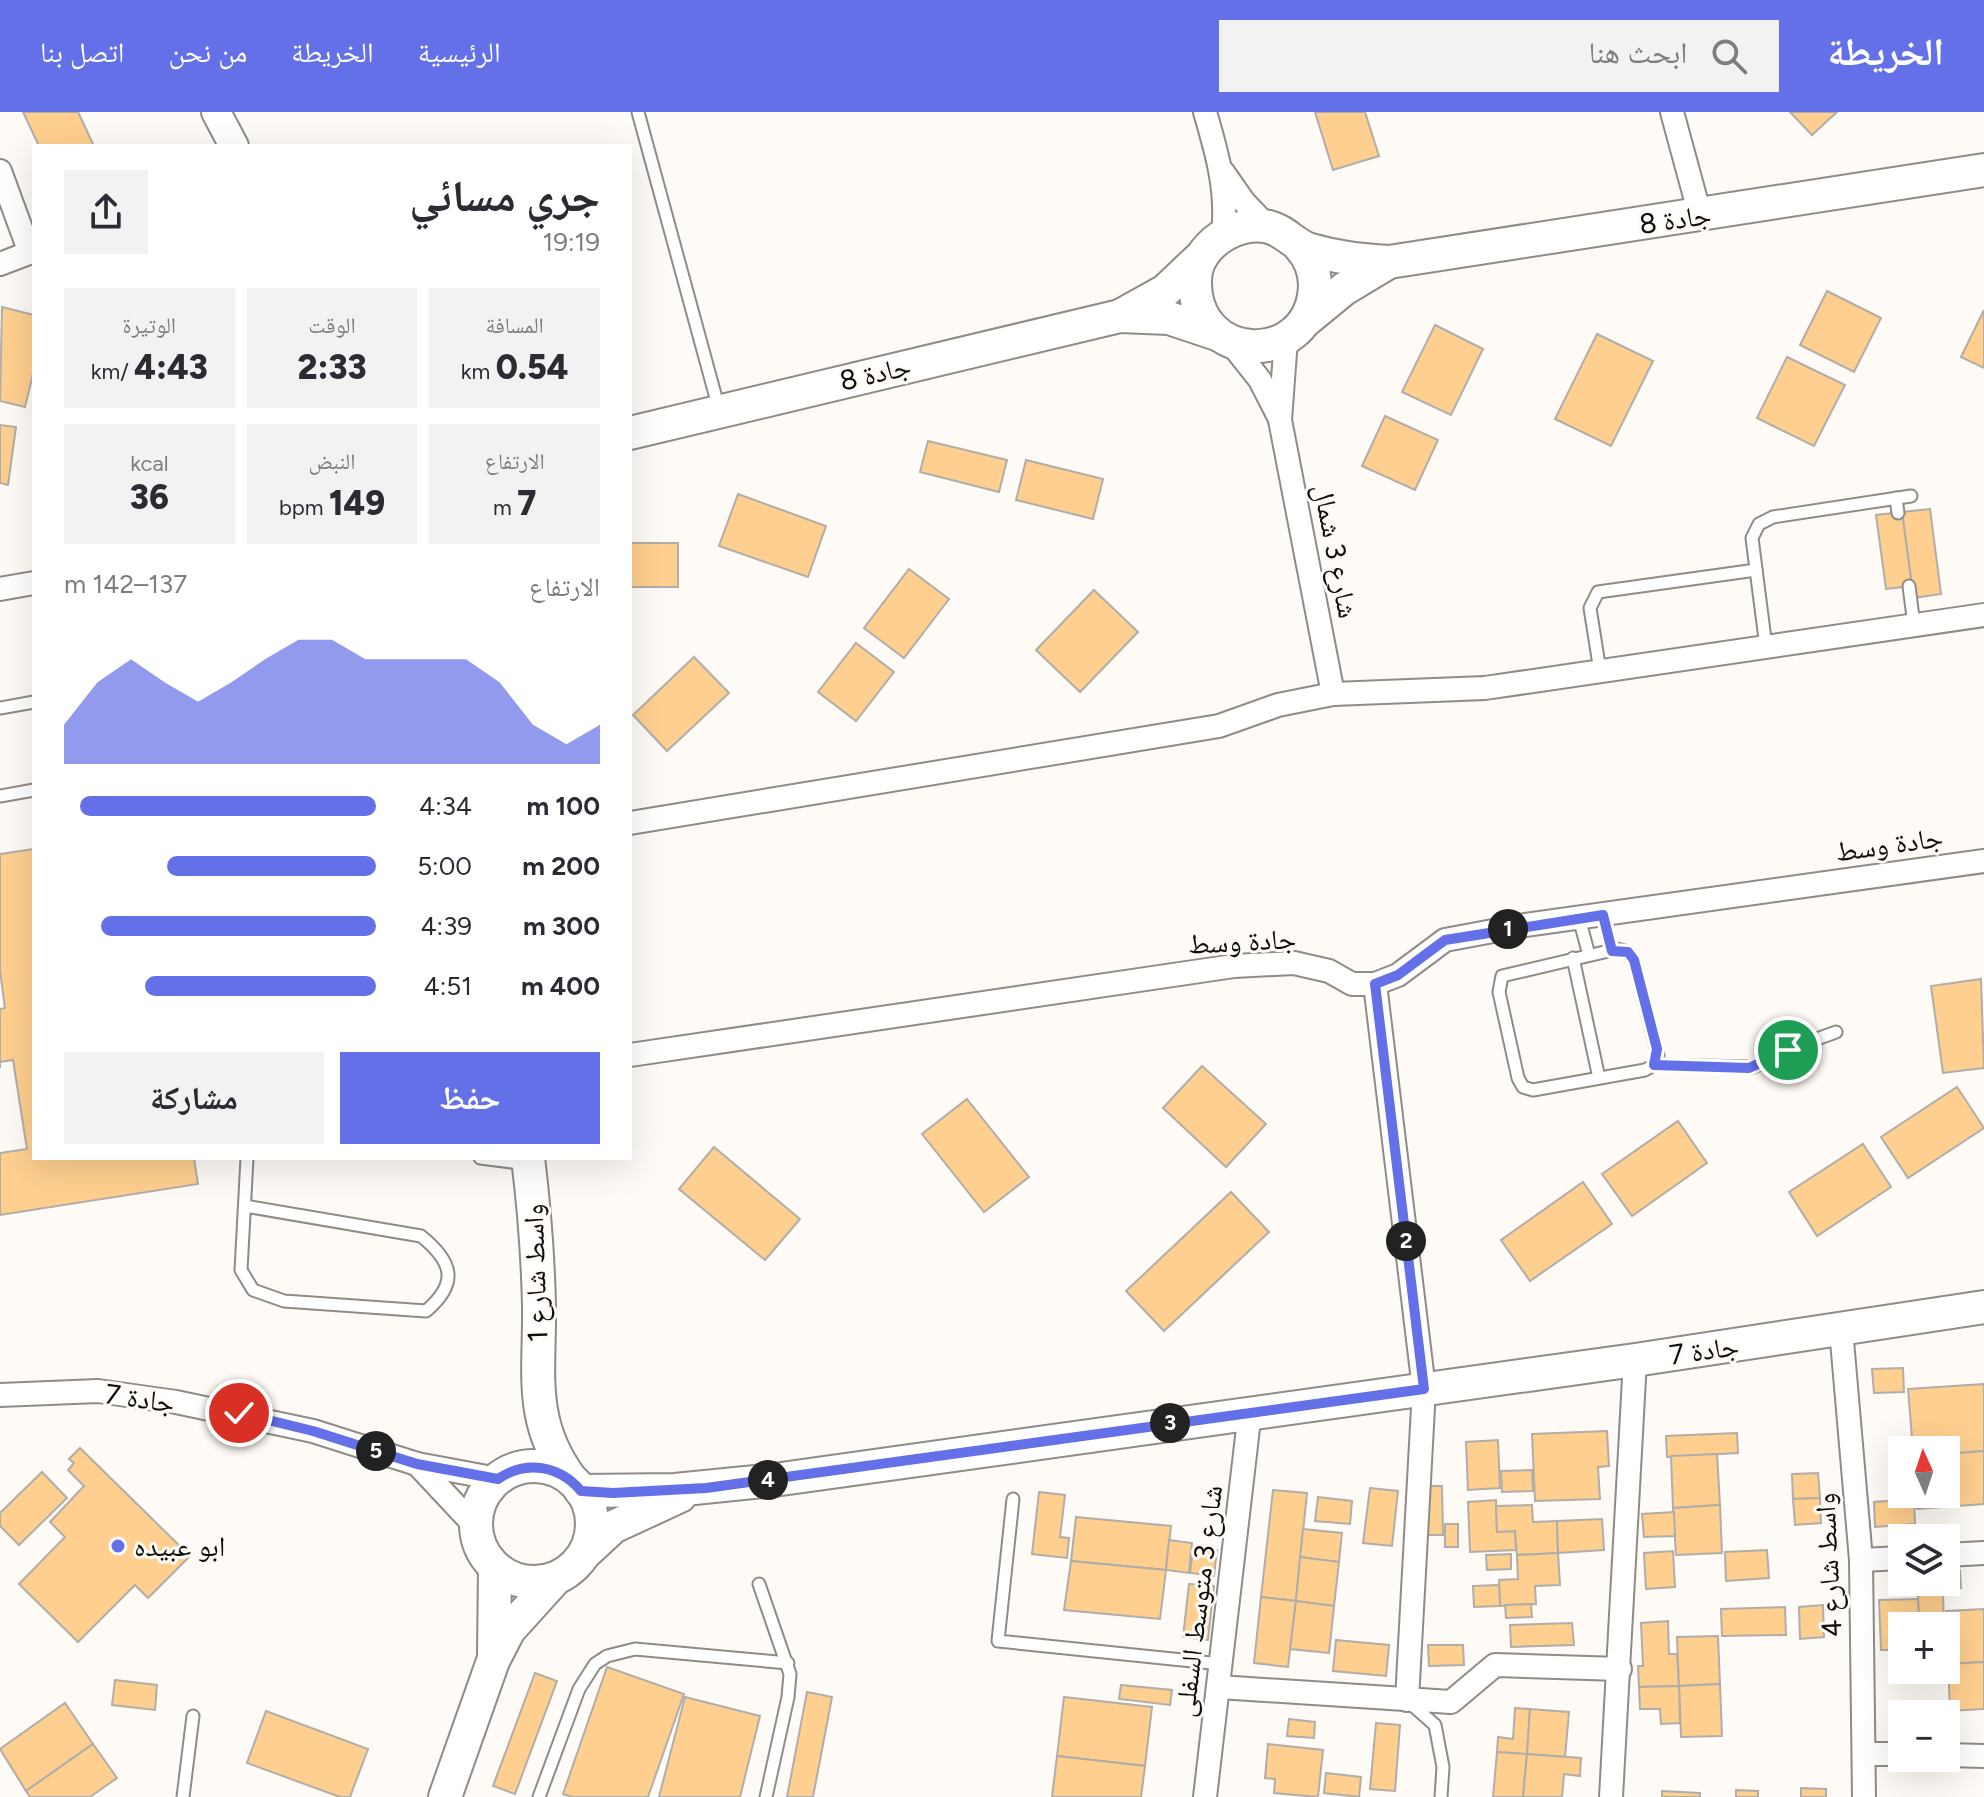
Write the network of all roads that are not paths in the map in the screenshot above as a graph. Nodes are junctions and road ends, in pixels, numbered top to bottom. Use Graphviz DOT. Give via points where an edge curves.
graph roads {
  1 [pos="216,112"];
  2 [pos="638,112"];
  3 [pos="1205,112"];
  4 [pos="1672,112"];
  5 [pos="233,144"];
  6 [pos="1221,167"];
  7 [pos="0,171"];
  8 [pos="1976,176"];
  9 [pos="1700,215"];
  10 [pos="1268,227"];
  11 [pos="1212,245"];
  12 [pos="1300,247"];
  13 [pos="32,252"];
  14 [pos="1389,262"];
  15 [pos="0,264"];
  16 [pos="1120,316"];
  17 [pos="1296,330"];
  18 [pos="1223,338"];
  19 [pos="719,410"];
  20 [pos="1280,420"];
  21 [pos="632,432"];
  22 [pos="1911,496"];
  23 [pos="1896,498"];
  24 [pos="1898,513"];
  25 [pos="1756,570"];
  26 [pos="32,583"];
  27 [pos="1909,586"];
  28 [pos="0,589"];
  29 [pos="1984,615"];
  30 [pos="1914,625"];
  31 [pos="1766,647"];
  32 [pos="1600,671"];
  33 [pos="1333,694"];
  34 [pos="32,702"];
  35 [pos="0,708"];
  36 [pos="32,790"];
  37 [pos="0,796"];
  38 [pos="632,823"];
  39 [pos="1984,861"];
  40 [pos="1603,915"];
  41 [pos="1579,918"];
  42 [pos="1612,951"];
  43 [pos="1589,955"];
  44 [pos="1573,958"];
  45 [pos="1375,984"];
  46 [pos="1836,1032"];
  47 [pos="632,1055"];
  48 [pos="1654,1065"];
  49 [pos="1599,1078"];
  50 [pos="247,1160"];
  51 [pos="529,1161"];
  52 [pos="245,1206"];
  53 [pos="1984,1307"];
  54 [pos="1841,1329"];
  55 [pos="1635,1360"];
  56 [pos="537,1389"];
  57 [pos="1424,1389"];
  58 [pos="0,1395"];
  59 [pos="1250,1411"];
  60 [pos="417,1464"];
  61 [pos="503,1475"];
  62 [pos="576,1484"];
  63 [pos="706,1488"];
  64 [pos="1013,1499"];
  65 [pos="476,1527"];
  66 [pos="585,1553"];
  67 [pos="1984,1553"];
  68 [pos="1960,1554"];
  69 [pos="1888,1559"];
  70 [pos="1861,1560"];
  71 [pos="495,1567"];
  72 [pos="556,1578"];
  73 [pos="759,1584"];
  74 [pos="493,1661"];
  75 [pos="788,1663"];
  76 [pos="1620,1669"];
  77 [pos="1220,1676"];
  78 [pos="1407,1700"];
  79 [pos="193,1716"];
  80 [pos="1866,1754"];
  81 [pos="1888,1754"];
  82 [pos="1960,1755"];
  83 [pos="1984,1756"];
  84 [pos="183,1797"];
  85 [pos="445,1797"];
  86 [pos="539,1797"];
  87 [pos="766,1797"];
  88 [pos="1205,1797"];
  89 [pos="1441,1797"];
  90 [pos="1611,1797"];
  91 [pos="1864,1797"];
  1 -- 5 [label="street"];
  2 -- 19 [label="lane"];
  3 -- 6 [label="street"];
  4 -- 9 [label="street"];
  6 -- 10 [label="street"];
  6 -- 11 [label="street" via="1226,208"];
  7 -- 13 [label="street"];
  8 -- 9 [label="main road, جادة 8"];
  9 -- 14 [label="main road, جادة 8"];
  10 -- 11 [label="main road" via="1243,227"];
  10 -- 12 [label="main road"];
  11 -- 16 [label="main road, جادة 8" via="1165,291"];
  11 -- 18 [label="main road" via="1195,276 1195,299 1203,318"];
  12 -- 14 [label="main road, جادة 8" via="1343,259"];
  12 -- 17 [label="main road" via="1315,275 1314,302"];
  13 -- 15 [label="street"];
  14 -- 17 [label="main road, جادة 8" via="1344,289"];
  16 -- 18 [label="main road, جادة 8" via="1169,318"];
  16 -- 19 [label="main road, جادة 8"];
  17 -- 18 [label="main road" via="1266,346"];
  17 -- 20 [label="street, شارع 3 شمال"];
  18 -- 20 [label="street, شارع 3 شمال" via="1260,380"];
  19 -- 21 [label="main road, جادة 8"];
  20 -- 33 [label="street, شارع 3 شمال"];
  22 -- 23 [label="lane"];
  23 -- 24 [label="lane"];
  23 -- 25 [label="lane" via="1766,519 1752,538"];
  25 -- 31 [label="lane"];
  25 -- 32 [label="lane" via="1598,592 1590,608"];
  26 -- 28 [label="street"];
  27 -- 30 [label="lane"];
  29 -- 30 [label="street"];
  30 -- 31 [label="street"];
  31 -- 32 [label="street"];
  32 -- 33 [label="street" via="1485,688"];
  33 -- 38 [label="street" via="1278,705 1219,726"];
  34 -- 35 [label="lane"];
  36 -- 37 [label="lane"];
  39 -- 40 [label="street, جادة وسط"];
  40 -- 41 [label="street, جادة وسط"];
  40 -- 42 [label="lane"];
  41 -- 43 [label="lane"];
  41 -- 45 [label="street, جادة وسط" via="1445,940 1398,975"];
  42 -- 43 [label="lane"];
  42 -- 48 [label="lane" via="1628,952 1634,960 1657,1049"];
  43 -- 44 [label="lane"];
  44 -- 49 [label="lane"];
  44 -- 49 [label="lane" via="1507,973 1500,981 1515,1064 1527,1089"];
  45 -- 47 [label="street, جادة وسط" via="1352,984 1329,971 1294,963 1234,966"];
  45 -- 57 [label="street"];
  46 -- 48 [label="lane" via="1754,1067"];
  48 -- 49 [label="lane"];
  50 -- 52 [label="lane"];
  51 -- 56 [label="main road, واسط شارع 1" via="539,1307"];
  52 -- 52 [label="lane" via="241,1270 253,1290 284,1301 426,1311 441,1298 448,1265 421,1236"];
  53 -- 54 [label="main road, جادة 7"];
  54 -- 55 [label="main road, جادة 7"];
  54 -- 70 [label="street, واسط شارع 4"];
  55 -- 57 [label="main road, جادة 7"];
  55 -- 76 [label="street"];
  56 -- 61 [label="main road, واسط شارع 1" via="524,1440"];
  56 -- 62 [label="main road, واسط شارع 1" via="549,1445"];
  57 -- 59 [label="main road, جادة 7"];
  57 -- 78 [label="street"];
  58 -- 60 [label="street, جادة 7" via="98,1391 176,1402 313,1431"];
  59 -- 63 [label="main road, جادة 7"];
  59 -- 77 [label="street, شارع 3 متوسط السفلى"];
  60 -- 61 [label="street, جادة 7"];
  60 -- 65 [label="street, جادة 7"];
  61 -- 62 [label="main road" via="540,1467"];
  61 -- 65 [label="main road" via="478,1509"];
  62 -- 63 [label="main road, جادة 7" via="613,1493"];
  62 -- 66 [label="main road" via="592,1521"];
  63 -- 66 [label="main road, جادة 7" via="613,1527"];
  64 -- 77 [label="lane" via="998,1641"];
  65 -- 71 [label="main road" via="478,1542"];
  66 -- 72 [label="main road"];
  67 -- 68 [label="street"];
  69 -- 70 [label="street"];
  70 -- 80 [label="street, واسط شارع 4"];
  71 -- 72 [label="main road" via="524,1581"];
  71 -- 74 [label="main road"];
  72 -- 74 [label="main road" via="509,1630"];
  73 -- 75 [label="lane"];
  74 -- 85 [label="main road"];
  75 -- 86 [label="lane" via="635,1649 607,1656 585,1675"];
  75 -- 87 [label="lane" via="788,1697"];
  76 -- 78 [label="street" via="1495,1665 1451,1702"];
  76 -- 90 [label="street"];
  77 -- 78 [label="street"];
  77 -- 88 [label="street, شارع 3 متوسط السفلى"];
  78 -- 89 [label="lane" via="1435,1725 1443,1767"];
  79 -- 84 [label="lane"];
  80 -- 81 [label="street"];
  80 -- 91 [label="street, واسط شارع 4"];
  82 -- 83 [label="street"];
}
